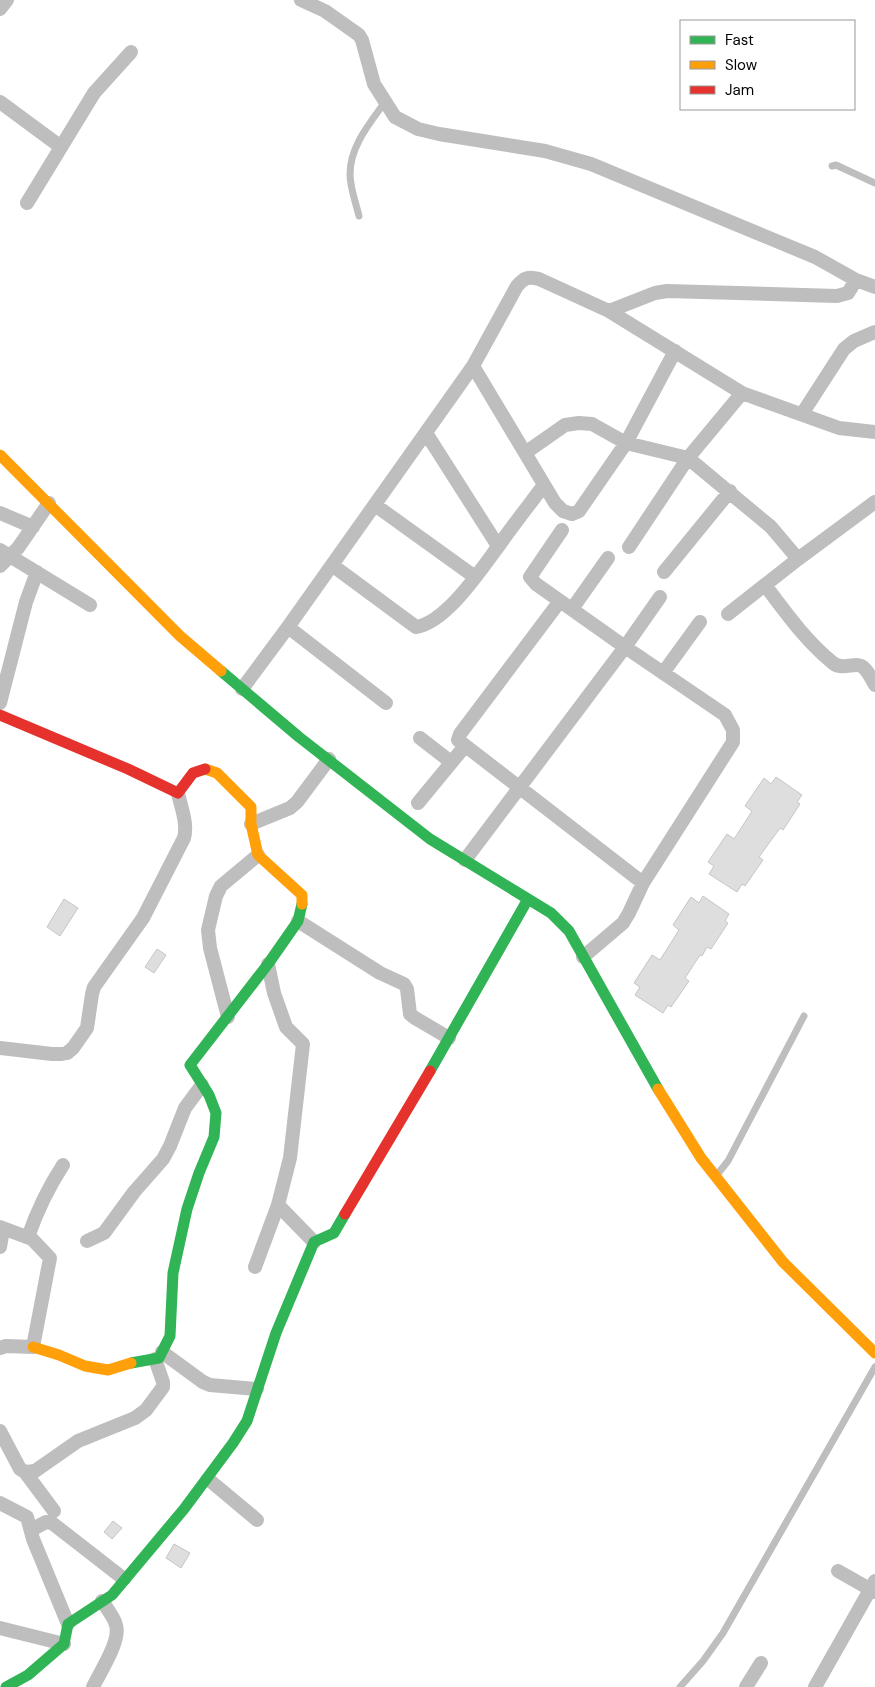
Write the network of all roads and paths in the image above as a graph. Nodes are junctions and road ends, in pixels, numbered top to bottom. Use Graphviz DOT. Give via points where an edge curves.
graph roads {
  1 [pos="7,0"];
  2 [pos="301,0"];
  3 [pos="0,8"];
  4 [pos="131,52"];
  5 [pos="0,102"];
  6 [pos="386,102"];
  7 [pos="61,147"];
  8 [pos="832,166"];
  9 [pos="875,182"];
  10 [pos="27,203"];
  11 [pos="359,216"];
  12 [pos="856,280"];
  13 [pos="875,287"];
  14 [pos="609,311"];
  15 [pos="875,332"];
  16 [pos="675,351"];
  17 [pos="473,366"];
  18 [pos="742,393"];
  19 [pos="802,414"];
  20 [pos="875,432"];
  21 [pos="426,433"];
  22 [pos="626,443"];
  23 [pos="525,453"];
  24 [pos="0,455"];
  25 [pos="688,458"];
  26 [pos="544,485"];
  27 [pos="730,491"];
  28 [pos="875,502"];
  29 [pos="49,503"];
  30 [pos="374,505"];
  31 [pos="0,513"];
  32 [pos="33,527"];
  33 [pos="562,530"];
  34 [pos="498,546"];
  35 [pos="630,547"];
  36 [pos="5,553"];
  37 [pos="608,558"];
  38 [pos="798,559"];
  39 [pos="332,565"];
  40 [pos="0,566"];
  41 [pos="37,572"];
  42 [pos="664,572"];
  43 [pos="475,577"];
  44 [pos="765,585"];
  45 [pos="660,597"];
  46 [pos="560,601"];
  47 [pos="90,605"];
  48 [pos="572,609"];
  49 [pos="728,614"];
  50 [pos="700,622"];
  51 [pos="288,627"];
  52 [pos="625,646"];
  53 [pos="663,673"];
  54 [pos="875,685"];
  55 [pos="242,689"];
  56 [pos="0,703"];
  57 [pos="386,703"];
  58 [pos="0,715"];
  59 [pos="420,738"];
  60 [pos="465,746"];
  61 [pos="329,759"];
  62 [pos="451,762"];
  63 [pos="518,787"];
  64 [pos="178,793"];
  65 [pos="418,803"];
  66 [pos="252,824"];
  67 [pos="258,856"];
  68 [pos="465,860"];
  69 [pos="644,882"];
  70 [pos="528,899"];
  71 [pos="298,922"];
  72 [pos="583,957"];
  73 [pos="268,964"];
  74 [pos="228,1016"];
  75 [pos="804,1016"];
  76 [pos="449,1038"];
  77 [pos="0,1048"];
  78 [pos="202,1085"];
  79 [pos="63,1165"];
  80 [pos="716,1176"];
  81 [pos="278,1205"];
  82 [pos="2,1229"];
  83 [pos="28,1237"];
  84 [pos="87,1242"];
  85 [pos="314,1242"];
  86 [pos="0,1247"];
  87 [pos="255,1268"];
  88 [pos="33,1347"];
  89 [pos="0,1348"];
  90 [pos="875,1353"];
  91 [pos="158,1355"];
  92 [pos="875,1367"];
  93 [pos="257,1389"];
  94 [pos="0,1431"];
  95 [pos="25,1472"];
  96 [pos="208,1479"];
  97 [pos="0,1503"];
  98 [pos="54,1511"];
  99 [pos="257,1520"];
  100 [pos="31,1530"];
  101 [pos="838,1571"];
  102 [pos="124,1579"];
  103 [pos="874,1587"];
  104 [pos="102,1601"];
  105 [pos="68,1624"];
  106 [pos="0,1628"];
  107 [pos="64,1644"];
  108 [pos="761,1662"];
  109 [pos="6,1687"];
  110 [pos="93,1687"];
  111 [pos="680,1687"];
  112 [pos="746,1687"];
  113 [pos="815,1687"];
  1 -- 3 [label="street"];
  2 -- 6 [label="street" via="325,11 359,35 374,84"];
  4 -- 7 [label="street" via="94,93"];
  5 -- 7 [label="street"];
  6 -- 11 [label="lane" via="359,139 353,156 350,174"];
  6 -- 12 [label="street" via="396,117 418,129 551,152 591,164 816,257"];
  7 -- 10 [label="street"];
  8 -- 9 [label="lane"];
  12 -- 13 [label="street"];
  12 -- 14 [label="street" via="848,293 837,296 667,291"];
  14 -- 16 [label="street"];
  14 -- 17 [label="street" via="539,279 524,278"];
  15 -- 19 [label="street" via="844,349"];
  16 -- 18 [label="street"];
  16 -- 22 [label="street"];
  17 -- 21 [label="street"];
  17 -- 23 [label="street"];
  18 -- 19 [label="street"];
  18 -- 25 [label="street"];
  19 -- 20 [label="street" via="839,428"];
  21 -- 30 [label="street"];
  21 -- 34 [label="street"];
  22 -- 23 [label="street" via="592,424 579,423 565,425"];
  22 -- 25 [label="street"];
  22 -- 26 [label="street" via="579,512 563,511 554,503"];
  23 -- 26 [label="street"];
  24 -- 29 [label="street"];
  25 -- 27 [label="street"];
  25 -- 35 [label="street"];
  26 -- 34 [label="street"];
  27 -- 38 [label="street" via="772,527"];
  27 -- 42 [label="street"];
  28 -- 38 [label="street"];
  29 -- 32 [label="street"];
  29 -- 55 [label="street" via="180,636"];
  30 -- 39 [label="street"];
  30 -- 43 [label="street"];
  31 -- 32 [label="street"];
  32 -- 36 [label="street" via="18,548"];
  33 -- 46 [label="street" via="530,577"];
  34 -- 43 [label="street"];
  36 -- 40 [label="street"];
  36 -- 41 [label="street"];
  37 -- 48 [label="street"];
  38 -- 44 [label="street"];
  39 -- 43 [label="street" via="416,627 424,626 441,615"];
  39 -- 51 [label="street"];
  41 -- 47 [label="street"];
  41 -- 56 [label="street"];
  44 -- 49 [label="street"];
  44 -- 54 [label="street" via="801,633 827,657 837,666 862,666"];
  45 -- 52 [label="street"];
  46 -- 48 [label="street"];
  46 -- 60 [label="street" via="460,734 458,740"];
  48 -- 52 [label="street"];
  50 -- 53 [label="street"];
  51 -- 55 [label="street"];
  51 -- 57 [label="street"];
  52 -- 53 [label="street"];
  52 -- 63 [label="street"];
  53 -- 69 [label="street" via="725,715 733,730 733,742"];
  55 -- 61 [label="street"];
  58 -- 64 [label="street"];
  59 -- 62 [label="street"];
  60 -- 62 [label="street"];
  60 -- 63 [label="street"];
  61 -- 66 [label="street" via="290,808"];
  61 -- 68 [label="street" via="430,839"];
  62 -- 65 [label="street"];
  63 -- 68 [label="street"];
  63 -- 69 [label="street"];
  64 -- 66 [label="street" via="193,773 206,769 217,773 251,807"];
  64 -- 77 [label="street" via="185,824 184,838 144,918 94,987 87,1028 73,1048 62,1054"];
  66 -- 67 [label="street"];
  67 -- 71 [label="street" via="302,895"];
  67 -- 74 [label="street" via="220,886 208,930"];
  68 -- 70 [label="street"];
  69 -- 72 [label="street" via="623,922"];
  70 -- 72 [label="street" via="551,913 569,932"];
  70 -- 76 [label="street"];
  71 -- 73 [label="street"];
  71 -- 76 [label="street" via="404,984 410,1014"];
  72 -- 80 [label="street" via="647,1072 701,1158"];
  73 -- 74 [label="street"];
  73 -- 81 [label="street" via="286,1027 303,1044 290,1158"];
  74 -- 78 [label="street" via="190,1065"];
  75 -- 80 [label="lane" via="728,1161"];
  76 -- 85 [label="street" via="334,1233"];
  78 -- 84 [label="street" via="185,1108 163,1159 104,1234"];
  78 -- 91 [label="street" via="216,1113 214,1137 187,1209 173,1273 170,1336"];
  79 -- 83 [label="street" via="47,1190"];
  80 -- 90 [label="street" via="783,1262"];
  81 -- 85 [label="street"];
  81 -- 87 [label="street"];
  82 -- 83 [label="street"];
  82 -- 86 [label="street"];
  83 -- 88 [label="street" via="50,1258"];
  85 -- 93 [label="street" via="276,1333"];
  88 -- 89 [label="street"];
  88 -- 91 [label="street" via="85,1366 108,1370"];
  91 -- 93 [label="street" via="210,1385"];
  91 -- 95 [label="street" via="163,1387 146,1410 78,1441 35,1472"];
  92 -- 111 [label="lane" via="723,1633"];
  93 -- 96 [label="street" via="247,1421"];
  94 -- 95 [label="street"];
  95 -- 98 [label="street"];
  96 -- 99 [label="street"];
  96 -- 102 [label="street"];
  97 -- 100 [label="street" via="27,1517"];
  100 -- 102 [label="street" via="46,1522 52,1523"];
  100 -- 105 [label="street"];
  101 -- 103 [label="street"];
  102 -- 104 [label="street" via="112,1595"];
  103 -- 113 [label="street"];
  104 -- 105 [label="street"];
  104 -- 110 [label="street" via="118,1631"];
  105 -- 107 [label="street"];
  106 -- 107 [label="street"];
  107 -- 109 [label="street" via="28,1675"];
  108 -- 112 [label="street"];
}
